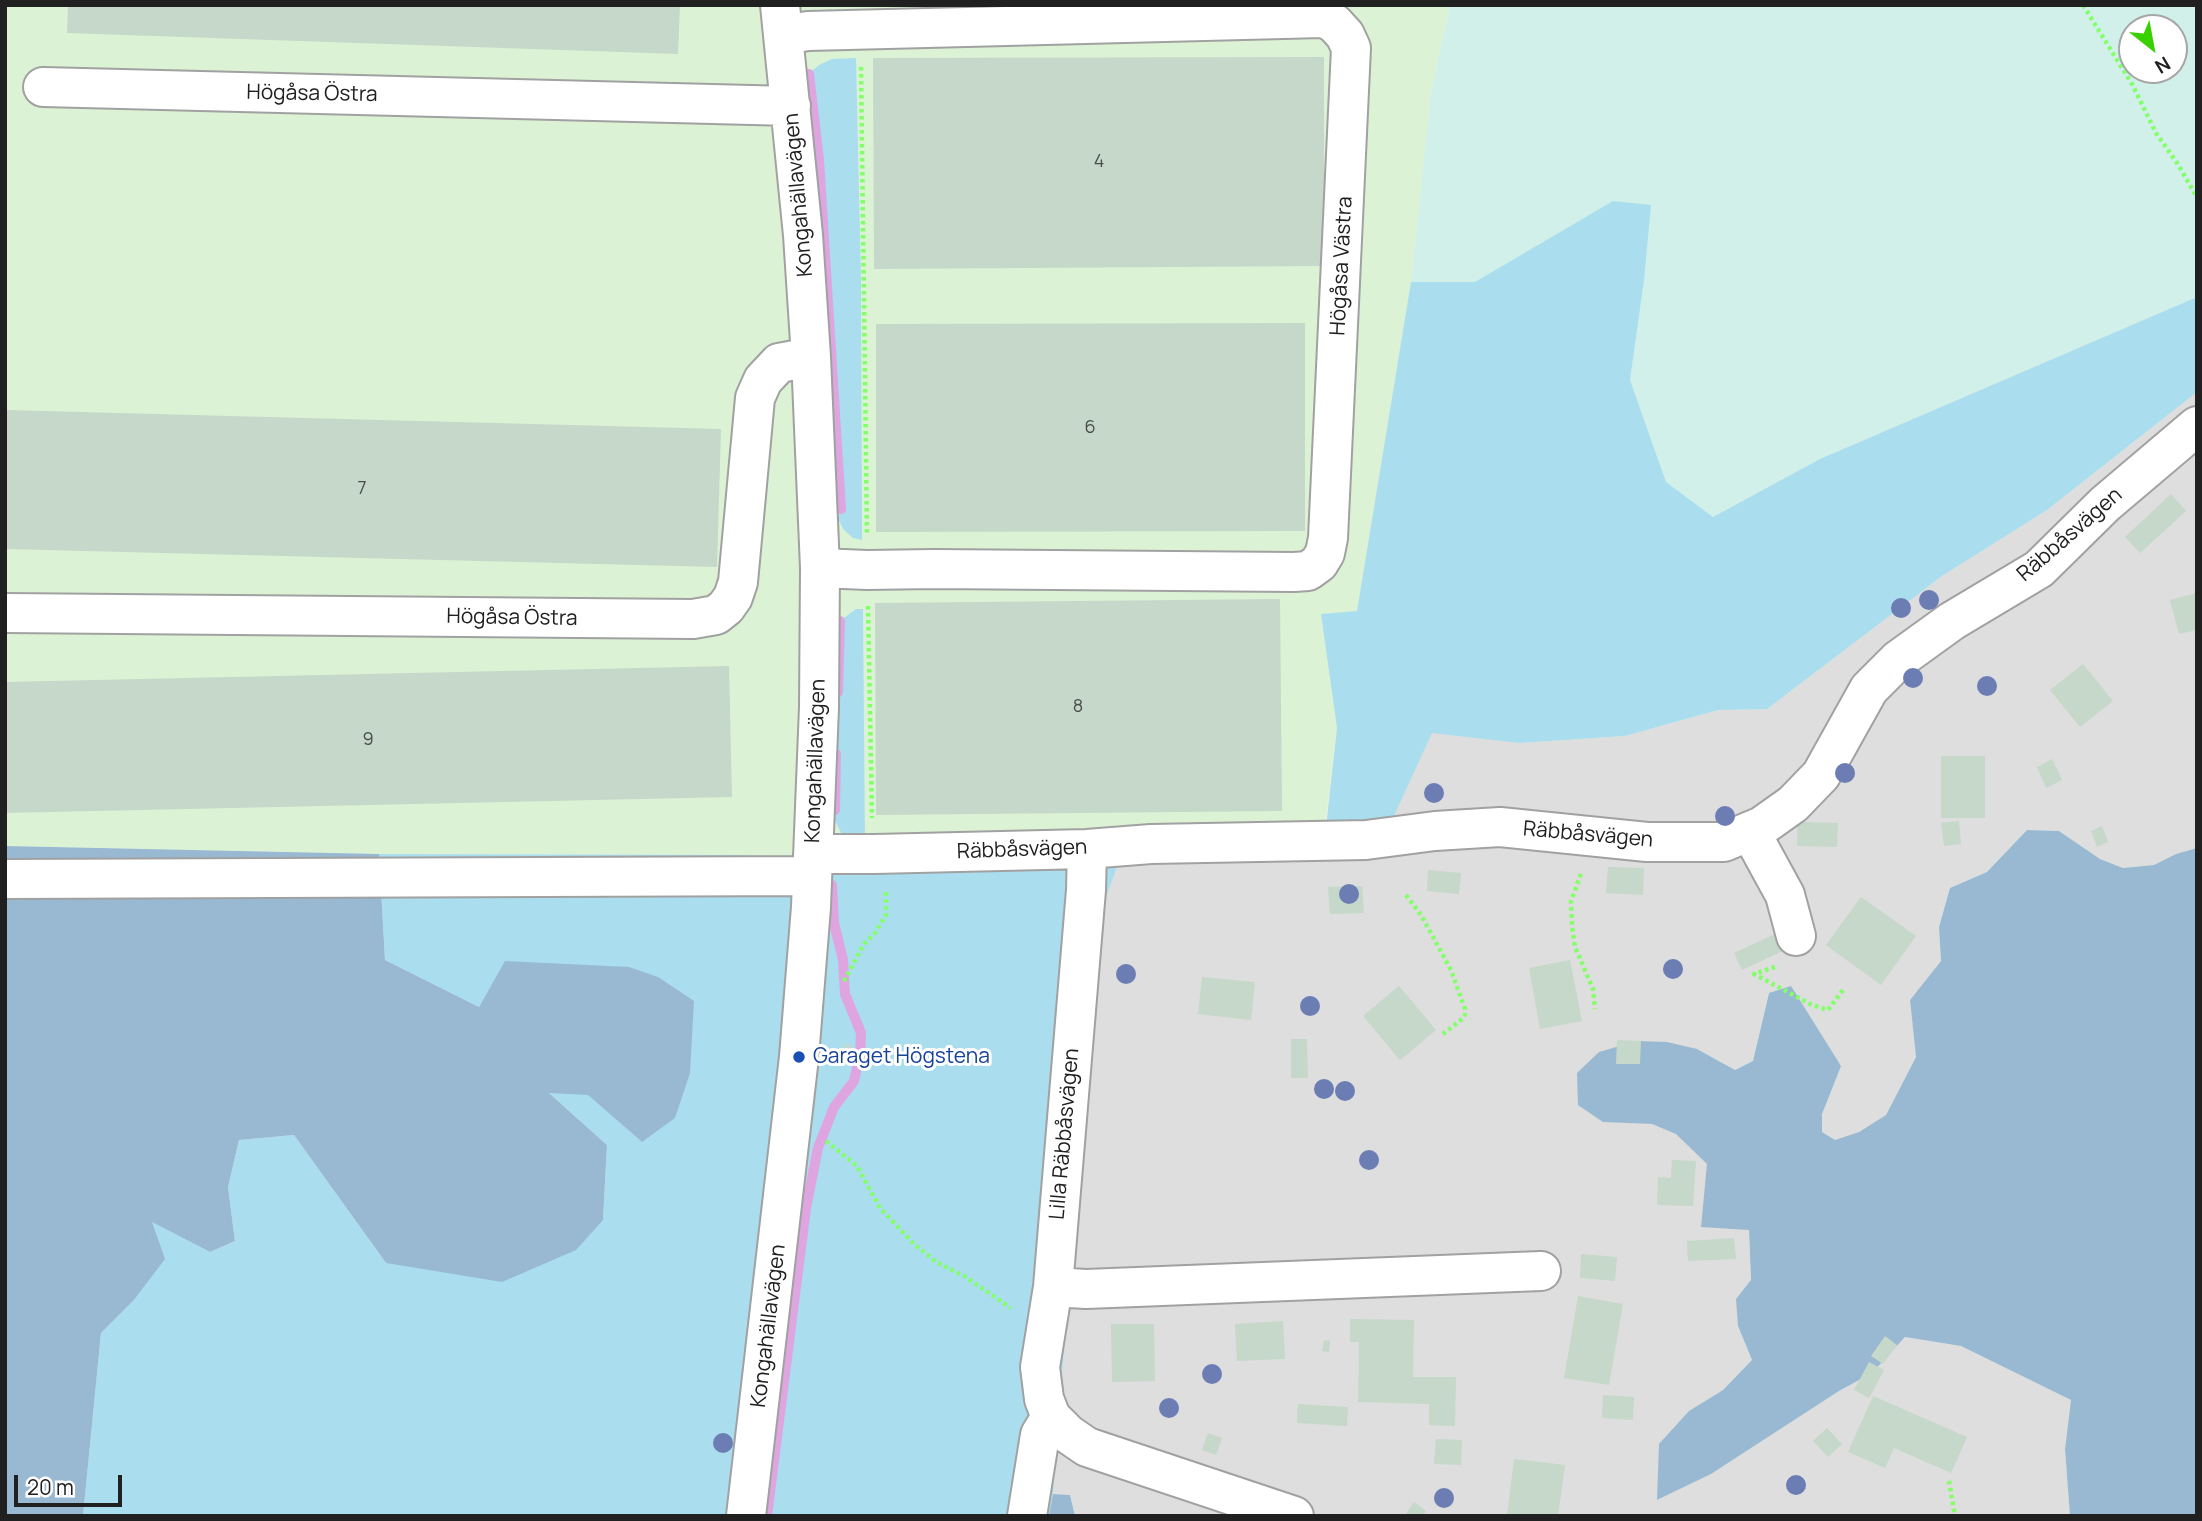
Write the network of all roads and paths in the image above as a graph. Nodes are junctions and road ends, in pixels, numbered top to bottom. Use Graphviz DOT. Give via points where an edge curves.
graph roads {
  1 [pos="2083,5"];
  2 [pos="781,20"];
  3 [pos="860,32"];
  4 [pos="43,87"];
  5 [pos="791,106"];
  6 [pos="2197,197"];
  7 [pos="811,357"];
  8 [pos="2197,426"];
  9 [pos="820,568"];
  10 [pos="867,570"];
  11 [pos="5,612"];
  12 [pos="1750,831"];
  13 [pos="1087,849"];
  14 [pos="874,854"];
  15 [pos="813,865"];
  16 [pos="1581,874"];
  17 [pos="5,879"];
  18 [pos="1406,895"];
  19 [pos="1796,936"];
  20 [pos="841,987"];
  21 [pos="1843,990"];
  22 [pos="1595,1009"];
  23 [pos="1443,1034"];
  24 [pos="829,1143"];
  25 [pos="1541,1271"];
  26 [pos="1053,1287"];
  27 [pos="1045,1332"];
  28 [pos="1051,1418"];
  29 [pos="1949,1481"];
  30 [pos="746,1516"];
  31 [pos="1027,1516"];
  32 [pos="1294,1516"];
  33 [pos="1955,1516"];
  1 -- 6 [label="path"];
  2 -- 3 [label="street, Högåsa Västra" via="808,31"];
  2 -- 5 [label="street, Kongahällavägen"];
  3 -- 10 [label="path"];
  3 -- 10 [label="street, Högåsa Västra" via="1323,18 1345,35 1352,65 1328,538 1319,563 1308,571 1294,572"];
  4 -- 5 [label="street, Högåsa Östra"];
  5 -- 7 [label="street, Kongahällavägen"];
  7 -- 9 [label="street, Kongahällavägen"];
  7 -- 11 [label="street, Högåsa Östra" via="779,363 763,380 755,398 738,582 733,597 716,615 693,620"];
  8 -- 12 [label="street, Räbbåsvägen" via="2105,504 2039,569 1898,660 1869,689 1821,775 1793,804"];
  9 -- 10 [label="street, Högåsa Västra"];
  9 -- 15 [label="street, Kongahällavägen"];
  10 -- 14 [label="path"];
  12 -- 13 [label="street, Räbbåsvägen" via="1724,842 1647,842 1500,827 1366,840"];
  12 -- 19 [label="street" via="1785,895"];
  13 -- 14 [label="street, Räbbåsvägen"];
  13 -- 26 [label="street, Lilla Räbbåsvägen"];
  14 -- 15 [label="street, Räbbåsvägen"];
  14 -- 20 [label="path" via="886,892 886,915"];
  15 -- 17 [label="street"];
  15 -- 30 [label="street, Kongahällavägen" via="795,1093"];
  16 -- 22 [label="path" via="1571,901 1572,926"];
  18 -- 23 [label="path" via="1451,970 1465,1009 1461,1020"];
  19 -- 21 [label="path" via="1784,964 1754,974 1828,1010"];
  24 -- 27 [label="path" via="857,1166 880,1208 913,1243"];
  25 -- 26 [label="street"];
  26 -- 27 [label="street, Lilla Räbbåsvägen"];
  27 -- 28 [label="street, Lilla Räbbåsvägen" via="1040,1367"];
  28 -- 31 [label="street" via="1040,1435"];
  28 -- 32 [label="street" via="1087,1447"];
  29 -- 33 [label="path"];
}
